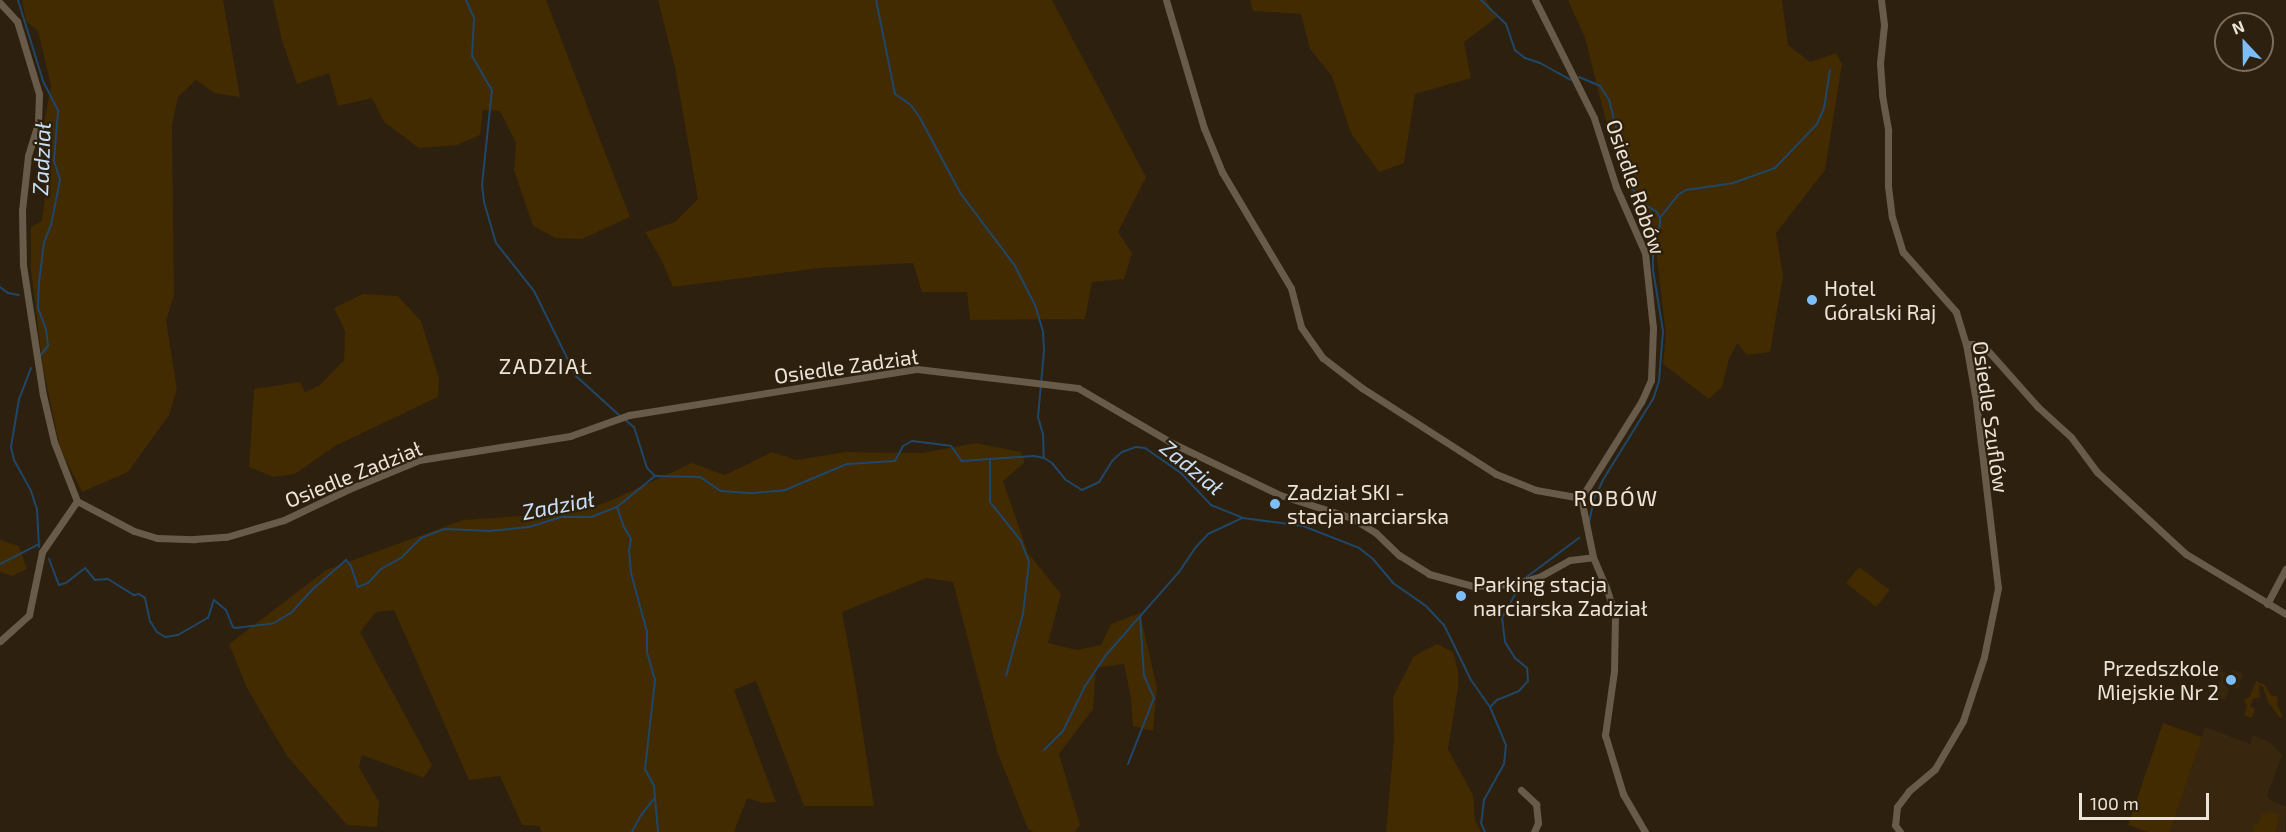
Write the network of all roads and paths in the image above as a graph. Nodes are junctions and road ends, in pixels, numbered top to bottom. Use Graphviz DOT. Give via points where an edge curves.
graph roads {
  1 [pos="1166,0"];
  2 [pos="1535,0"];
  3 [pos="1881,0"];
  4 [pos="0,3"];
  5 [pos="1966,344"];
  6 [pos="1581,498"];
  7 [pos="77,501"];
  8 [pos="1593,557"];
  9 [pos="2286,569"];
  10 [pos="2267,604"];
  11 [pos="2286,614"];
  12 [pos="0,641"];
  13 [pos="1521,790"];
  14 [pos="1534,832"];
  15 [pos="1645,832"];
  16 [pos="1900,832"];
  1 -- 6 [label="street" via="1204,128 1222,172 1291,288 1301,327 1323,358 1362,388 1496,474 1536,490"];
  2 -- 6 [label="street, Osiedle Robów" via="1594,118 1616,188 1645,253 1653,328 1651,380"];
  3 -- 5 [label="street, Osiedle Szuflów" via="1881,84 1888,130 1892,217 1903,252 1956,312"];
  4 -- 7 [label="street" via="17,21 39,94 38,123 28,156 22,210 23,265 43,395 54,442"];
  5 -- 10 [label="street" via="1982,344 2038,407 2071,437 2097,471 2186,554"];
  5 -- 16 [label="street, Osiedle Szuflów" via="1998,588 1984,657 1963,721 1935,769 1897,807 1895,825"];
  6 -- 8 [label="street"];
  7 -- 8 [label="street, Osiedle Zadział" via="134,531 158,538 226,537 284,520 419,460 570,436 629,415 916,369 1078,388 1174,444 1280,495 1352,518 1430,574 1473,586 1514,584 1533,579 1562,563"];
  7 -- 12 [label="street" via="42,552 29,615"];
  8 -- 15 [label="street" via="1615,615 1614,671 1605,735 1623,794"];
  9 -- 10 [label="street"];
  10 -- 11 [label="street"];
  13 -- 14 [label="street" via="1536,804 1538,823"];
}
